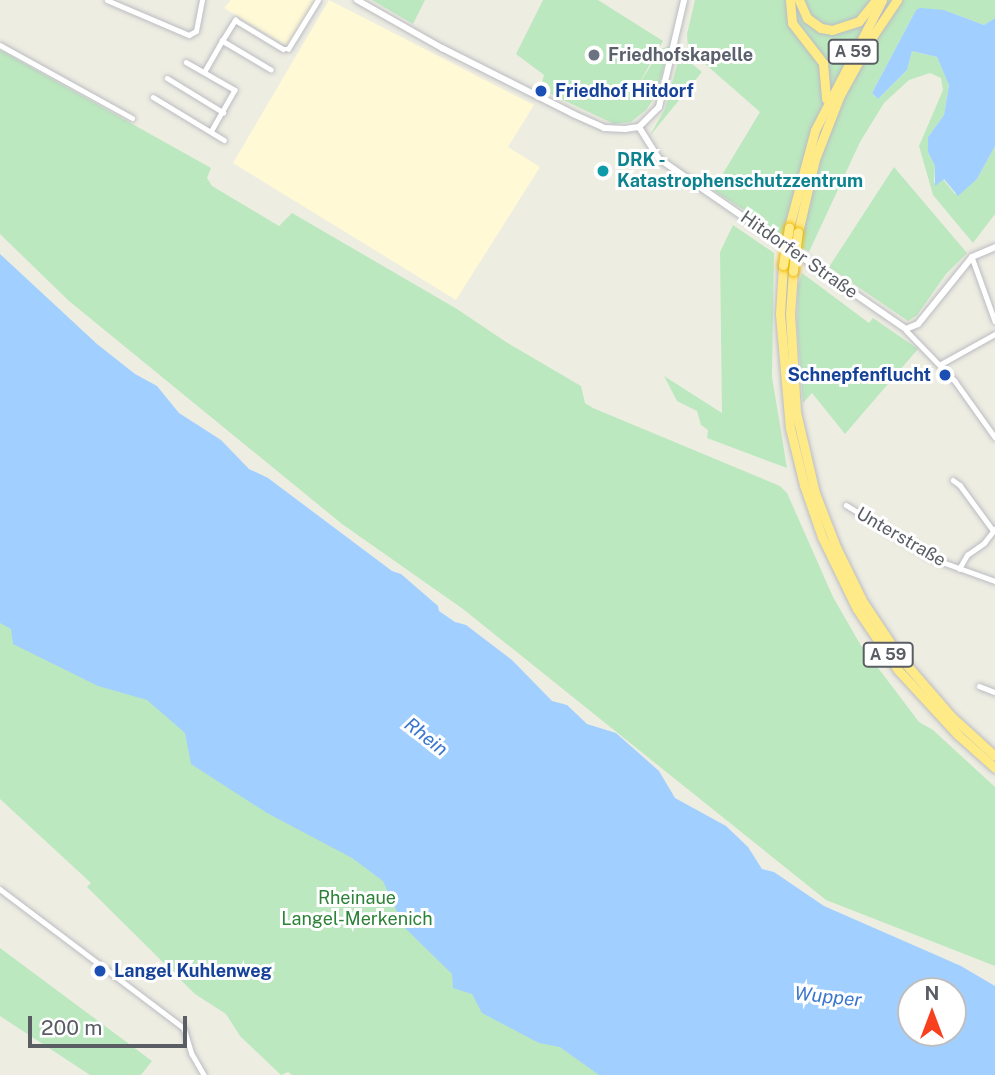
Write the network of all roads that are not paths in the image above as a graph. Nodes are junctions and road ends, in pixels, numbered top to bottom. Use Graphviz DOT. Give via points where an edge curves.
graph roads {
  1 [pos="107,0"];
  2 [pos="202,0"];
  3 [pos="318,0"];
  4 [pos="357,0"];
  5 [pos="684,0"];
  6 [pos="790,0"];
  7 [pos="799,0"];
  8 [pos="876,0"];
  9 [pos="882,0"];
  10 [pos="897,0"];
  11 [pos="222,41"];
  12 [pos="0,45"];
  13 [pos="186,62"];
  14 [pos="271,70"];
  15 [pos="204,72"];
  16 [pos="167,78"];
  17 [pos="153,97"];
  18 [pos="826,105"];
  19 [pos="223,112"];
  20 [pos="132,118"];
  21 [pos="639,127"];
  22 [pos="211,132"];
  23 [pos="224,140"];
  24 [pos="793,229"];
  25 [pos="995,247"];
  26 [pos="972,257"];
  27 [pos="995,321"];
  28 [pos="906,329"];
  29 [pos="995,334"];
  30 [pos="941,364"];
  31 [pos="995,438"];
  32 [pos="953,480"];
  33 [pos="846,505"];
  34 [pos="994,529"];
  35 [pos="959,569"];
  36 [pos="995,581"];
  37 [pos="979,685"];
  38 [pos="995,692"];
  39 [pos="995,756"];
  40 [pos="995,768"];
  41 [pos="0,889"];
  42 [pos="204,1075"];
  1 -- 2 [label="street" via="189,34 196,31"];
  3 -- 11 [label="street" via="288,49 282,50 235,20"];
  4 -- 21 [label="street" via="590,122 604,128"];
  5 -- 21 [label="street" via="663,96"];
  6 -- 18 [label="highway" via="792,23 823,63"];
  7 -- 8 [label="highway" via="807,18 832,30 859,21"];
  9 -- 18 [label="highway, A 59"];
  10 -- 24 [label="highway, A 59" via="840,96"];
  11 -- 14 [label="street"];
  11 -- 15 [label="street"];
  12 -- 20 [label="street"];
  13 -- 15 [label="street"];
  15 -- 19 [label="street" via="235,90"];
  16 -- 19 [label="street"];
  17 -- 22 [label="street"];
  18 -- 24 [label="highway, A 59" via="807,156"];
  19 -- 22 [label="street"];
  21 -- 28 [label="street, Hitdorfer Straße" via="657,158"];
  22 -- 23 [label="street"];
  24 -- 39 [label="highway, A 59, bridge" via="790,314 796,412 815,493 863,602 900,656 951,716"];
  24 -- 40 [label="highway, A 59, bridge" via="783,265 780,324 790,428 822,537 857,609 898,670 958,736"];
  25 -- 26 [label="street"];
  26 -- 27 [label="street"];
  26 -- 28 [label="street" via="918,324"];
  28 -- 30 [label="street, Hitdorfer Straße"];
  29 -- 30 [label="street"];
  30 -- 31 [label="street, Hitdorfer Straße"];
  32 -- 34 [label="street"];
  33 -- 35 [label="street, Unterstraße" via="934,559"];
  34 -- 35 [label="street"];
  35 -- 36 [label="street, Unterstraße"];
  37 -- 38 [label="street"];
  41 -- 42 [label="street" via="184,1028"];
}
